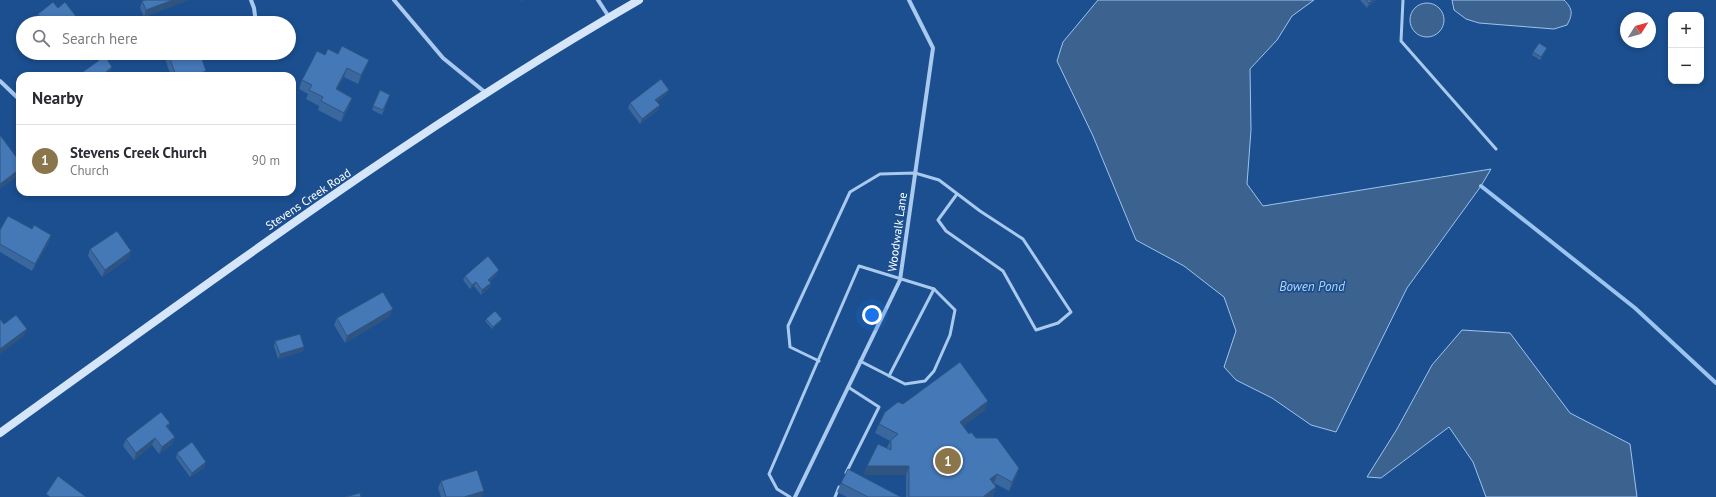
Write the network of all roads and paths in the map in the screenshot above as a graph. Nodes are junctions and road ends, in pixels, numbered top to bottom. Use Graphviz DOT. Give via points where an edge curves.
graph roads {
  1 [pos="251,0"];
  2 [pos="394,0"];
  3 [pos="598,0"];
  4 [pos="639,0"];
  5 [pos="909,0"];
  6 [pos="1403,0"];
  7 [pos="255,16"];
  8 [pos="609,17"];
  9 [pos="0,81"];
  10 [pos="486,93"];
  11 [pos="16,96"];
  12 [pos="1496,149"];
  13 [pos="915,173"];
  14 [pos="957,194"];
  15 [pos="900,280"];
  16 [pos="934,289"];
  17 [pos="820,361"];
  18 [pos="860,361"];
  19 [pos="889,376"];
  20 [pos="848,387"];
  21 [pos="0,433"];
  22 [pos="845,476"];
  23 [pos="841,483"];
  24 [pos="790,497"];
  25 [pos="794,497"];
  26 [pos="835,497"];
  1 -- 7 [label="street"];
  2 -- 10 [label="street" via="443,58"];
  3 -- 8 [label="street"];
  4 -- 8 [label="street, Stevens Creek Road"];
  5 -- 13 [label="street, Woodwalk Lane" via="933,48"];
  6 -- 12 [label="lane" via="1401,41"];
  8 -- 10 [label="street, Stevens Creek Road"];
  9 -- 11 [label="street"];
  10 -- 21 [label="street, Stevens Creek Road" via="286,228"];
  13 -- 14 [label="lane" via="939,180"];
  13 -- 15 [label="street, Woodwalk Lane"];
  13 -- 17 [label="lane" via="880,174 850,192 788,326 790,346"];
  14 -- 14 [label="lane" via="938,220 946,231 1003,271 1036,330 1058,323 1071,312 1023,239"];
  15 -- 16 [label="lane"];
  15 -- 17 [label="lane" via="860,266 843,300"];
  15 -- 18 [label="street, Woodwalk Lane"];
  16 -- 19 [label="lane"];
  16 -- 19 [label="lane" via="955,310 950,335 934,371 925,381 905,384"];
  17 -- 24 [label="lane" via="769,474 777,489"];
  18 -- 19 [label="lane"];
  18 -- 20 [label="street, Woodwalk Lane"];
  20 -- 22 [label="lane" via="879,407"];
  20 -- 25 [label="street, Woodwalk Lane"];
  23 -- 26 [label="lane"];
}
